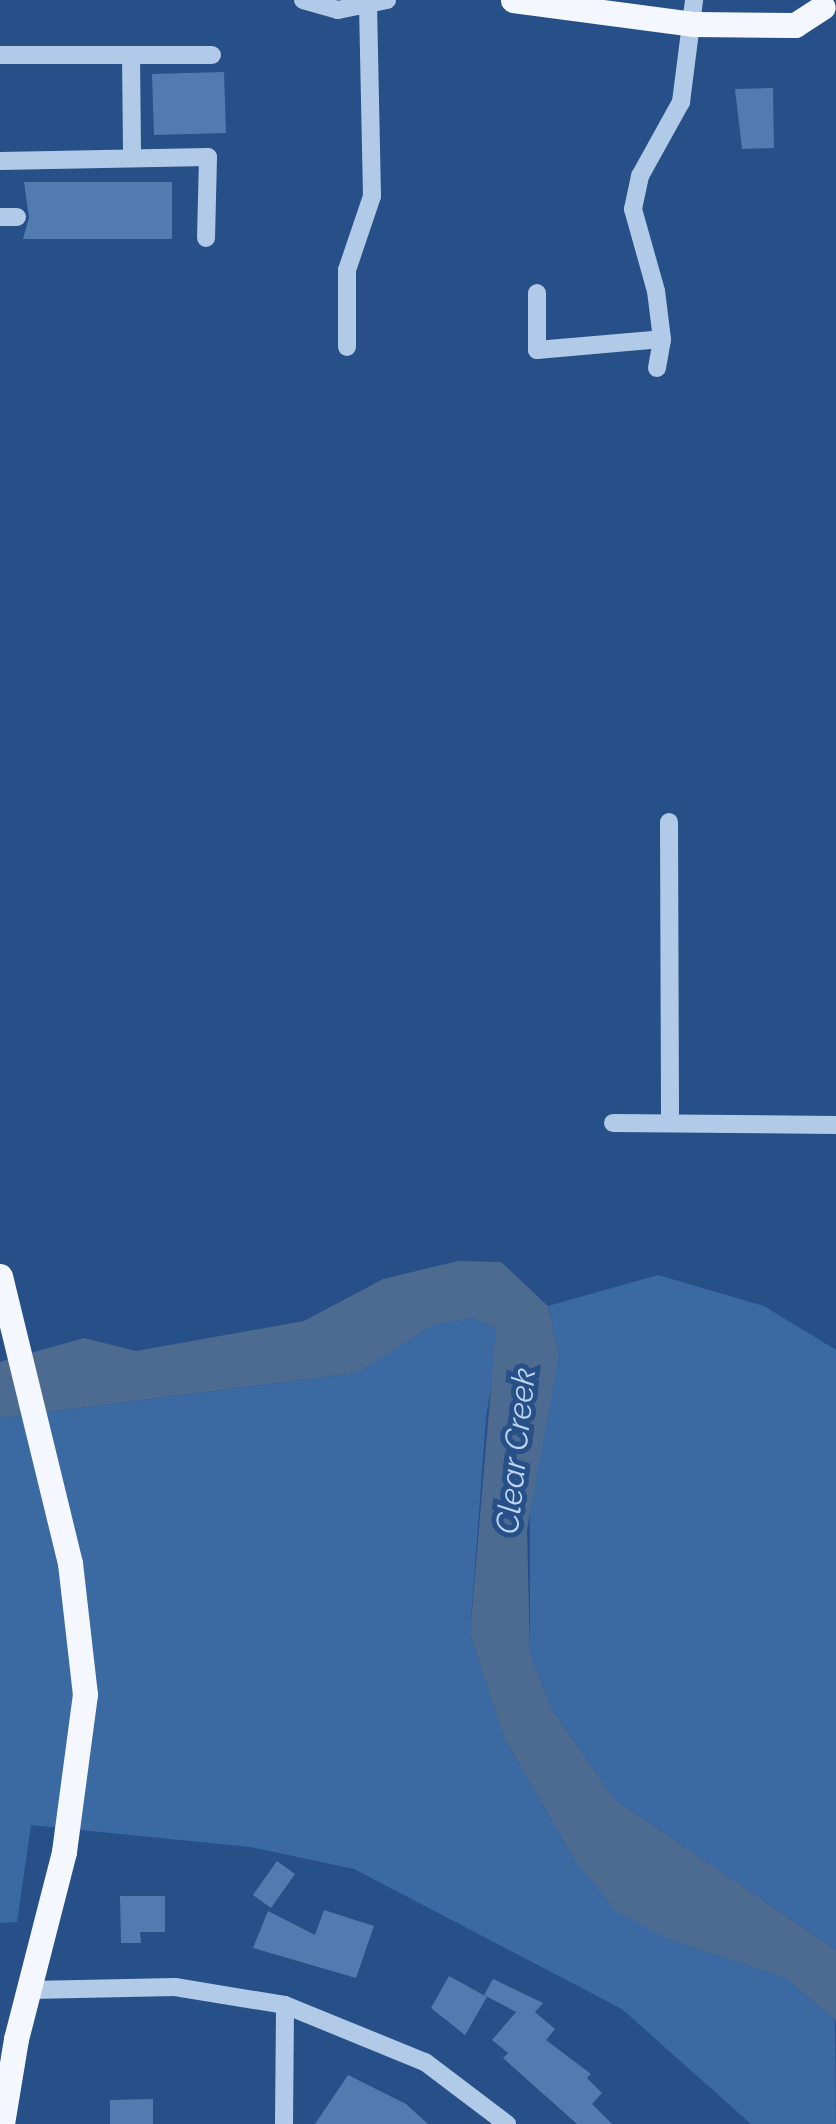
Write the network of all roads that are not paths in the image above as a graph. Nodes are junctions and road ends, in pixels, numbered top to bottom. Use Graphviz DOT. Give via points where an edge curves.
graph roads {
  1 [pos="303,0"];
  2 [pos="387,0"];
  3 [pos="513,0"];
  4 [pos="823,4"];
  5 [pos="368,8"];
  6 [pos="694,12"];
  7 [pos="0,55"];
  8 [pos="131,55"];
  9 [pos="212,55"];
  10 [pos="132,158"];
  11 [pos="0,161"];
  12 [pos="206,238"];
  13 [pos="537,293"];
  14 [pos="662,339"];
  15 [pos="348,347"];
  16 [pos="657,368"];
  17 [pos="669,822"];
  18 [pos="614,1123"];
  19 [pos="670,1123"];
  20 [pos="836,1124"];
  21 [pos="0,1277"];
  22 [pos="31,1990"];
  23 [pos="286,2006"];
  24 [pos="8,2039"];
  25 [pos="2,2124"];
  26 [pos="284,2124"];
  27 [pos="506,2124"];
  1 -- 5 [label="street" via="338,10"];
  2 -- 5 [label="street"];
  3 -- 6 [label="main road"];
  4 -- 6 [label="main road" via="795,25"];
  5 -- 15 [label="street" via="372,196 347,270"];
  6 -- 14 [label="street" via="681,102 640,176 633,209"];
  7 -- 8 [label="street"];
  8 -- 9 [label="street"];
  8 -- 10 [label="street"];
  10 -- 11 [label="street"];
  10 -- 12 [label="street" via="208,157"];
  13 -- 14 [label="street" via="537,350"];
  14 -- 16 [label="street"];
  17 -- 19 [label="street"];
  18 -- 19 [label="street"];
  19 -- 20 [label="street"];
  21 -- 22 [label="main road" via="78,1609 85,1694 64,1852"];
  22 -- 23 [label="street" via="176,1987"];
  22 -- 24 [label="main road"];
  23 -- 26 [label="street"];
  23 -- 27 [label="street" via="425,2062"];
  24 -- 25 [label="main road"];
}
